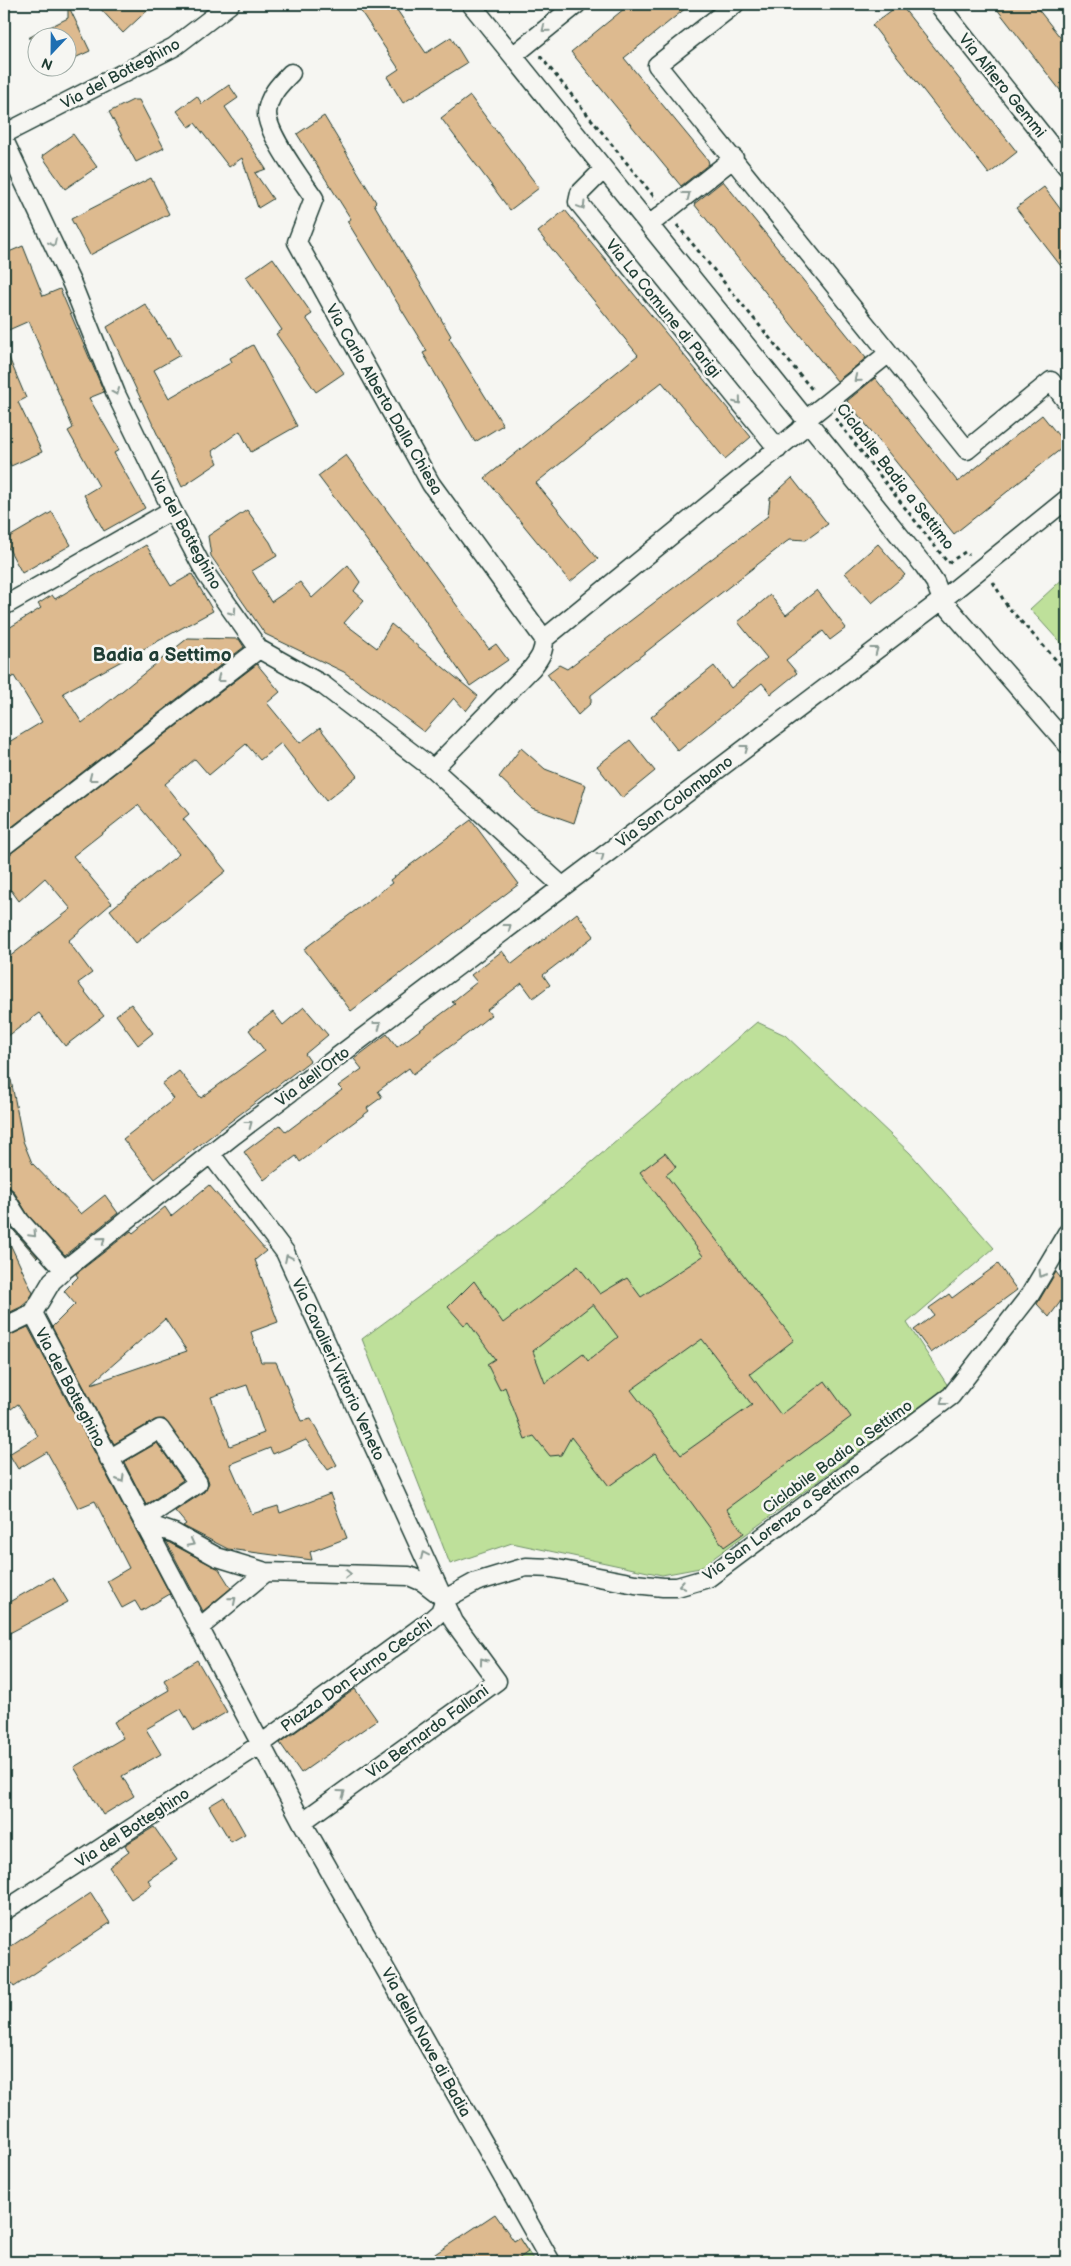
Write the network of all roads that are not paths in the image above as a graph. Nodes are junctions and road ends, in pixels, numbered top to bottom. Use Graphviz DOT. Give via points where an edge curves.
graph roads {
  1 [pos="230,4"];
  2 [pos="472,4"];
  3 [pos="576,4"];
  4 [pos="735,4"];
  5 [pos="938,4"];
  6 [pos="514,55"];
  7 [pos="291,73"];
  8 [pos="4,134"];
  9 [pos="4,140"];
  10 [pos="734,158"];
  11 [pos="1067,166"];
  12 [pos="604,169"];
  13 [pos="649,225"];
  14 [pos="889,353"];
  15 [pos="1067,402"];
  16 [pos="807,423"];
  17 [pos="778,449"];
  18 [pos="1067,499"];
  19 [pos="172,510"];
  20 [pos="942,600"];
  21 [pos="4,606"];
  22 [pos="544,639"];
  23 [pos="259,649"];
  24 [pos="1067,744"];
  25 [pos="433,769"];
  26 [pos="4,846"];
  27 [pos="562,886"];
  28 [pos="210,1153"];
  29 [pos="4,1196"];
  30 [pos="1067,1233"];
  31 [pos="64,1270"];
  32 [pos="33,1312"];
  33 [pos="4,1327"];
  34 [pos="109,1459"];
  35 [pos="145,1522"];
  36 [pos="266,1572"];
  37 [pos="445,1599"];
  38 [pos="199,1628"];
  39 [pos="261,1744"];
  40 [pos="302,1822"];
  41 [pos="4,1911"];
  42 [pos="551,2262"];
  1 -- 8 [label="street, Via del Botteghino" via="174,47"];
  2 -- 6 [label="street"];
  3 -- 6 [label="street, one-way"];
  4 -- 10 [label="street" via="657,65"];
  5 -- 11 [label="street, Via Alfiero Gemmi"];
  6 -- 12 [label="street"];
  7 -- 22 [label="street, Via Carlo Alberto Dalla Chiesa" via="271,98 267,114 279,144 314,198 297,242 431,484"];
  9 -- 19 [label="street, Via del Botteghino, one-way" via="72,284 116,394"];
  13 -- 10 [label="street, one-way"];
  10 -- 14 [label="street"];
  12 -- 13 [label="street"];
  12 -- 17 [label="street, Via La Comune di Parigi, one-way" via="580,193 578,202"];
  13 -- 16 [label="street"];
  14 -- 15 [label="street" via="967,450 1051,382"];
  14 -- 16 [label="street, one-way" via="824,405"];
  16 -- 17 [label="street"];
  16 -- 20 [label="street" via="931,576"];
  17 -- 22 [label="street"];
  18 -- 20 [label="street"];
  19 -- 21 [label="street"];
  19 -- 23 [label="street, Via del Botteghino, one-way" via="206,574"];
  20 -- 24 [label="street"];
  27 -- 20 [label="street, Via San Colombano, one-way"];
  22 -- 25 [label="street" via="541,657 532,668"];
  23 -- 25 [label="street" via="323,686"];
  23 -- 26 [label="street, one-way"];
  25 -- 27 [label="street"];
  28 -- 27 [label="street, Via dell'Orto, one-way"];
  31 -- 28 [label="street, Via dell'Orto, one-way"];
  37 -- 28 [label="street, Via Cavalieri Vittorio Veneto, one-way" via="285,1252"];
  29 -- 31 [label="street, one-way" via="20,1221"];
  30 -- 37 [label="street, Via San Lorenzo a Settimo, one-way" via="1030,1295 951,1396 708,1578 678,1587 656,1587 552,1568 526,1567 476,1582"];
  31 -- 32 [label="street, Via del Botteghino" via="52,1282"];
  32 -- 33 [label="street"];
  32 -- 34 [label="street, Via del Botteghino"];
  34 -- 35 [label="street, Via del Botteghino, one-way"];
  34 -- 35 [label="street, Via del Botteghino" via="160,1429 198,1482"];
  35 -- 36 [label="street, one-way" via="174,1533 217,1557"];
  35 -- 38 [label="street, Via del Botteghino"];
  36 -- 37 [label="street, one-way" via="409,1576"];
  38 -- 36 [label="street, one-way"];
  37 -- 39 [label="street, Piazza Don Furno Cecchi" via="440,1612 431,1620"];
  40 -- 37 [label="street, Via Bernardo Fallani, one-way" via="497,1681 454,1622"];
  38 -- 39 [label="street, Via del Botteghino"];
  39 -- 40 [label="street, Via del Botteghino"];
  39 -- 41 [label="street, Via del Botteghino"];
  40 -- 42 [label="street, Via della Nave di Badia"];
}
